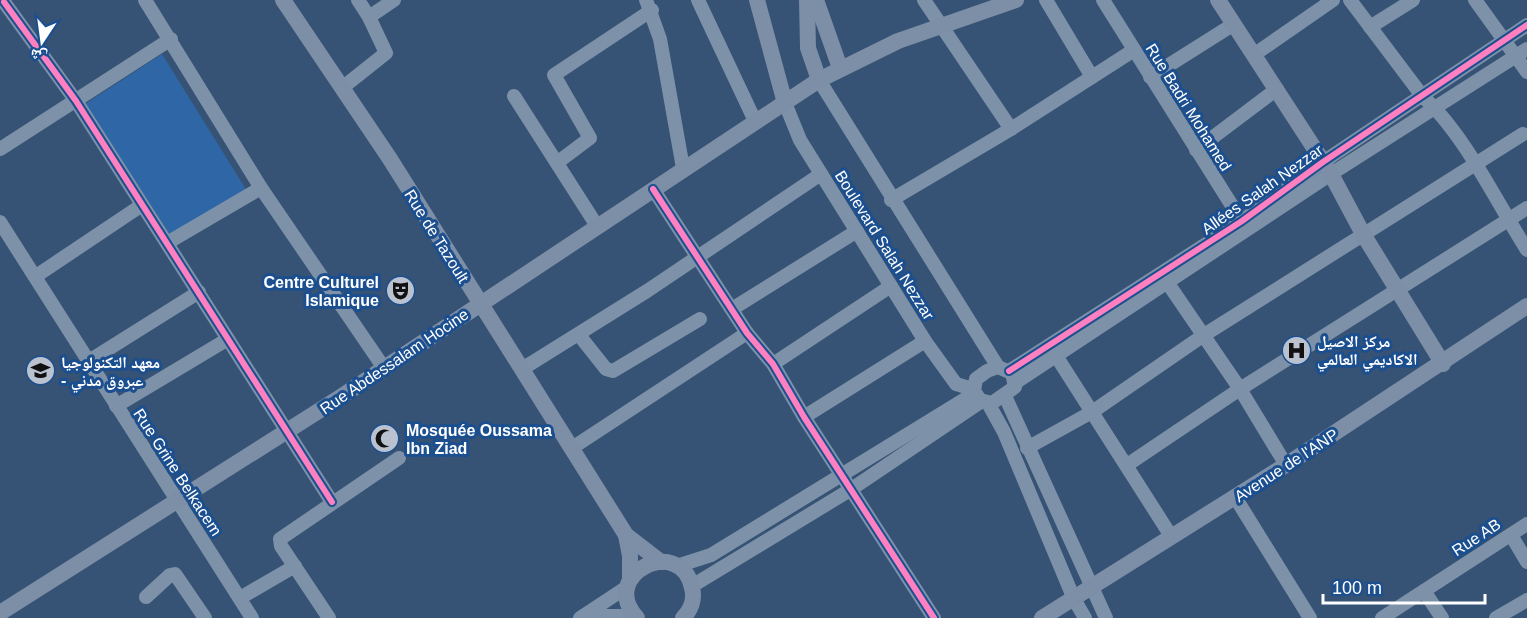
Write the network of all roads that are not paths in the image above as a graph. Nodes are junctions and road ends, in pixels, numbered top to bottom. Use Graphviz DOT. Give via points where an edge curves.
graph roads {
  1 [pos="145,0"];
  2 [pos="283,0"];
  3 [pos="358,0"];
  4 [pos="394,0"];
  5 [pos="698,0"];
  6 [pos="757,0"];
  7 [pos="807,0"];
  8 [pos="816,0"];
  9 [pos="924,0"];
  10 [pos="1014,0"];
  11 [pos="1046,0"];
  12 [pos="1103,0"];
  13 [pos="1218,0"];
  14 [pos="1333,0"];
  15 [pos="1350,0"];
  16 [pos="1413,0"];
  17 [pos="1476,0"];
  18 [pos="3,2"];
  19 [pos="649,5"];
  20 [pos="369,17"];
  21 [pos="1233,24"];
  22 [pos="941,25"];
  23 [pos="1527,26"];
  24 [pos="1370,27"];
  25 [pos="171,39"];
  26 [pos="1504,40"];
  27 [pos="1134,50"];
  28 [pos="1522,53"];
  29 [pos="1255,54"];
  30 [pos="840,68"];
  31 [pos="1527,72"];
  32 [pos="1150,76"];
  33 [pos="1092,77"];
  34 [pos="819,80"];
  35 [pos="342,88"];
  36 [pos="1277,89"];
  37 [pos="514,96"];
  38 [pos="1423,97"];
  39 [pos="76,101"];
  40 [pos="785,103"];
  41 [pos="1436,108"];
  42 [pos="755,121"];
  43 [pos="1011,129"];
  44 [pos="1523,134"];
  45 [pos="0,149"];
  46 [pos="1196,150"];
  47 [pos="558,162"];
  48 [pos="1474,164"];
  49 [pos="683,168"];
  50 [pos="1327,168"];
  51 [pos="821,174"];
  52 [pos="261,188"];
  53 [pos="653,189"];
  54 [pos="891,200"];
  55 [pos="142,205"];
  56 [pos="1527,208"];
  57 [pos="1508,220"];
  58 [pos="0,222"];
  59 [pos="597,226"];
  60 [pos="1244,226"];
  61 [pos="857,231"];
  62 [pos="1364,234"];
  63 [pos="167,243"];
  64 [pos="1527,249"];
  65 [pos="697,256"];
  66 [pos="36,276"];
  67 [pos="1167,282"];
  68 [pos="891,286"];
  69 [pos="1397,290"];
  70 [pos="199,292"];
  71 [pos="480,304"];
  72 [pos="1527,306"];
  73 [pos="732,309"];
  74 [pos="700,320"];
  75 [pos="747,333"];
  76 [pos="579,335"];
  77 [pos="1204,335"];
  78 [pos="228,339"];
  79 [pos="925,341"];
  80 [pos="1054,351"];
  81 [pos="89,361"];
  82 [pos="773,364"];
  83 [pos="1443,364"];
  84 [pos="384,368"];
  85 [pos="522,369"];
  86 [pos="1008,374"];
  87 [pos="1240,389"];
  88 [pos="979,396"];
  89 [pos="1005,396"];
  90 [pos="116,406"];
  91 [pos="1092,412"];
  92 [pos="804,417"];
  93 [pos="286,432"];
  94 [pos="572,448"];
  95 [pos="1027,448"];
  96 [pos="399,458"];
  97 [pos="1127,465"];
  98 [pos="1286,465"];
  99 [pos="840,474"];
  100 [pos="850,490"];
  101 [pos="1235,497"];
  102 [pos="179,502"];
  103 [pos="332,502"];
  104 [pos="1056,512"];
  105 [pos="1040,516"];
  106 [pos="1527,524"];
  107 [pos="626,535"];
  108 [pos="1510,535"];
  109 [pos="1171,536"];
  110 [pos="1527,562"];
  111 [pos="669,564"];
  112 [pos="295,566"];
  113 [pos="629,583"];
  114 [pos="692,586"];
  115 [pos="1091,589"];
  116 [pos="1424,591"];
  117 [pos="146,597"];
  118 [pos="240,598"];
  119 [pos="1074,599"];
  120 [pos="1527,600"];
  121 [pos="0,613"];
  122 [pos="690,614"];
  123 [pos="635,617"];
  124 [pos="205,618"];
  125 [pos="252,618"];
  126 [pos="328,618"];
  127 [pos="580,618"];
  128 [pos="934,618"];
  129 [pos="1042,618"];
  130 [pos="1085,618"];
  131 [pos="1106,618"];
  132 [pos="1310,618"];
  133 [pos="1382,618"];
  134 [pos="1442,618"];
  135 [pos="1496,618"];
  1 -- 25 [label="street"];
  2 -- 35 [label="main road, Rue de Tazoult"];
  3 -- 20 [label="street"];
  4 -- 20 [label="street"];
  5 -- 42 [label="street"];
  6 -- 40 [label="main road"];
  7 -- 34 [label="main road" via="808,48"];
  8 -- 30 [label="main road"];
  9 -- 22 [label="street"];
  10 -- 22 [label="main road, Rue Abdessalam Hocine"];
  11 -- 33 [label="street"];
  12 -- 27 [label="street, Rue Badri Mohamed"];
  13 -- 21 [label="main road"];
  14 -- 29 [label="street"];
  15 -- 24 [label="street"];
  16 -- 24 [label="street"];
  17 -- 26 [label="street"];
  18 -- 39 [label="street"];
  19 -- 47 [label="street" via="554,75 590,138"];
  19 -- 49 [label="street" via="660,39"];
  20 -- 35 [label="street" via="386,53"];
  21 -- 29 [label="main road"];
  21 -- 32 [label="street"];
  22 -- 30 [label="main road, Rue Abdessalam Hocine"];
  22 -- 43 [label="street"];
  23 -- 26 [label="street, Allées Salah Nezzar"];
  24 -- 38 [label="street"];
  25 -- 39 [label="street"];
  25 -- 52 [label="street"];
  26 -- 28 [label="street"];
  26 -- 38 [label="street, Allées Salah Nezzar"];
  27 -- 32 [label="street, Rue Badri Mohamed"];
  27 -- 33 [label="street"];
  28 -- 31 [label="street"];
  28 -- 41 [label="street"];
  29 -- 36 [label="main road"];
  30 -- 34 [label="main road, Rue Abdessalam Hocine"];
  32 -- 46 [label="street, Rue Badri Mohamed"];
  33 -- 43 [label="street"];
  34 -- 40 [label="main road, Rue Abdessalam Hocine"];
  34 -- 54 [label="street, Boulevard Salah Nezzar"];
  35 -- 71 [label="main road, Rue de Tazoult"];
  36 -- 46 [label="street"];
  36 -- 50 [label="main road"];
  37 -- 47 [label="street"];
  38 -- 41 [label="street"];
  38 -- 50 [label="street, Allées Salah Nezzar"];
  39 -- 45 [label="street"];
  39 -- 55 [label="street"];
  40 -- 42 [label="main road, Rue Abdessalam Hocine"];
  40 -- 51 [label="street, Boulevard Salah Nezzar" via="800,140"];
  41 -- 48 [label="street"];
  41 -- 50 [label="street"];
  42 -- 49 [label="main road, Rue Abdessalam Hocine"];
  43 -- 54 [label="street"];
  44 -- 48 [label="street"];
  46 -- 60 [label="street, Rue Badri Mohamed"];
  47 -- 59 [label="street"];
  48 -- 57 [label="street"];
  48 -- 62 [label="street"];
  49 -- 53 [label="main road, Rue Abdessalam Hocine"];
  50 -- 60 [label="street, Allées Salah Nezzar"];
  50 -- 62 [label="main road"];
  51 -- 61 [label="street, Boulevard Salah Nezzar"];
  51 -- 65 [label="street"];
  52 -- 63 [label="street"];
  52 -- 84 [label="street"];
  53 -- 59 [label="main road, Rue Abdessalam Hocine"];
  53 -- 65 [label="street"];
  54 -- 86 [label="street, Boulevard Salah Nezzar"];
  55 -- 63 [label="street"];
  55 -- 66 [label="street"];
  56 -- 57 [label="street"];
  57 -- 64 [label="street"];
  57 -- 69 [label="street"];
  58 -- 66 [label="street, Rue Grine Belkacem"];
  59 -- 71 [label="main road, Rue Abdessalam Hocine"];
  60 -- 67 [label="street"];
  60 -- 80 [label="street, Allées Salah Nezzar"];
  61 -- 68 [label="street, Boulevard Salah Nezzar"];
  61 -- 73 [label="street"];
  62 -- 69 [label="main road"];
  62 -- 77 [label="street"];
  63 -- 70 [label="street"];
  65 -- 73 [label="street"];
  65 -- 76 [label="street"];
  66 -- 81 [label="street, Rue Grine Belkacem"];
  67 -- 77 [label="street"];
  67 -- 80 [label="street"];
  68 -- 79 [label="street, Boulevard Salah Nezzar"];
  68 -- 82 [label="street"];
  69 -- 83 [label="main road"];
  69 -- 87 [label="street"];
  70 -- 78 [label="street"];
  70 -- 81 [label="street"];
  71 -- 84 [label="main road, Rue Abdessalam Hocine"];
  71 -- 85 [label="main road, Rue de Tazoult"];
  72 -- 83 [label="main road, Avenue de l'ANP"];
  73 -- 75 [label="street"];
  74 -- 76 [label="street" via="613,371 606,369"];
  75 -- 82 [label="street"];
  75 -- 94 [label="street"];
  76 -- 85 [label="street"];
  77 -- 87 [label="street"];
  77 -- 91 [label="street"];
  78 -- 90 [label="street"];
  78 -- 93 [label="street"];
  79 -- 88 [label="street, Boulevard Salah Nezzar" via="956,384"];
  79 -- 92 [label="street"];
  80 -- 86 [label="street, Allées Salah Nezzar"];
  80 -- 91 [label="street"];
  81 -- 90 [label="street, Rue Grine Belkacem"];
  82 -- 92 [label="street"];
  83 -- 98 [label="main road, Avenue de l'ANP"];
  84 -- 93 [label="main road, Rue Abdessalam Hocine"];
  85 -- 94 [label="main road, Rue de Tazoult"];
  86 -- 88 [label="street" via="978,376"];
  86 -- 89 [label="street" via="1013,390"];
  87 -- 97 [label="street"];
  87 -- 98 [label="street"];
  88 -- 89 [label="street"];
  88 -- 99 [label="street"];
  88 -- 100 [label="street"];
  88 -- 105 [label="street" via="1004,432"];
  89 -- 95 [label="street"];
  90 -- 102 [label="street, Rue Grine Belkacem"];
  91 -- 95 [label="street"];
  91 -- 97 [label="street"];
  92 -- 99 [label="street"];
  93 -- 102 [label="main road, Rue Abdessalam Hocine"];
  93 -- 103 [label="street"];
  94 -- 107 [label="main road, Rue de Tazoult"];
  95 -- 104 [label="street"];
  96 -- 103 [label="street"];
  97 -- 109 [label="street"];
  98 -- 101 [label="main road, Avenue de l'ANP"];
  99 -- 100 [label="street"];
  99 -- 111 [label="street" via="711,555"];
  100 -- 114 [label="street"];
  100 -- 128 [label="street"];
  101 -- 109 [label="main road, Avenue de l'ANP"];
  101 -- 132 [label="street"];
  102 -- 118 [label="street, Rue Grine Belkacem"];
  102 -- 121 [label="main road, Rue Abdessalam Hocine"];
  103 -- 112 [label="street" via="280,539"];
  104 -- 105 [label="street"];
  104 -- 115 [label="street"];
  105 -- 119 [label="street"];
  106 -- 108 [label="street, Rue AB"];
  107 -- 111 [label="main road, Rue de Tazoult"];
  107 -- 113 [label="main road, Rue de Tazoult"];
  108 -- 110 [label="street"];
  108 -- 116 [label="street, Rue AB"];
  109 -- 115 [label="main road, Avenue de l'ANP"];
  111 -- 113 [label="main road" via="643,566"];
  111 -- 114 [label="main road, Rue de Tazoult" via="686,575"];
  112 -- 118 [label="street"];
  112 -- 126 [label="street"];
  113 -- 123 [label="main road, Rue de Tazoult" via="629,607"];
  113 -- 127 [label="street"];
  114 -- 122 [label="main road"];
  115 -- 119 [label="main road, Avenue de l'ANP"];
  115 -- 131 [label="street"];
  116 -- 133 [label="street, Rue AB"];
  116 -- 134 [label="street"];
  117 -- 124 [label="street" via="175,574"];
  118 -- 125 [label="street, Rue Grine Belkacem"];
  119 -- 129 [label="main road, Avenue de l'ANP"];
  119 -- 130 [label="street"];
  120 -- 135 [label="street"];
  123 -- 127 [label="street" via="598,614"];
}
